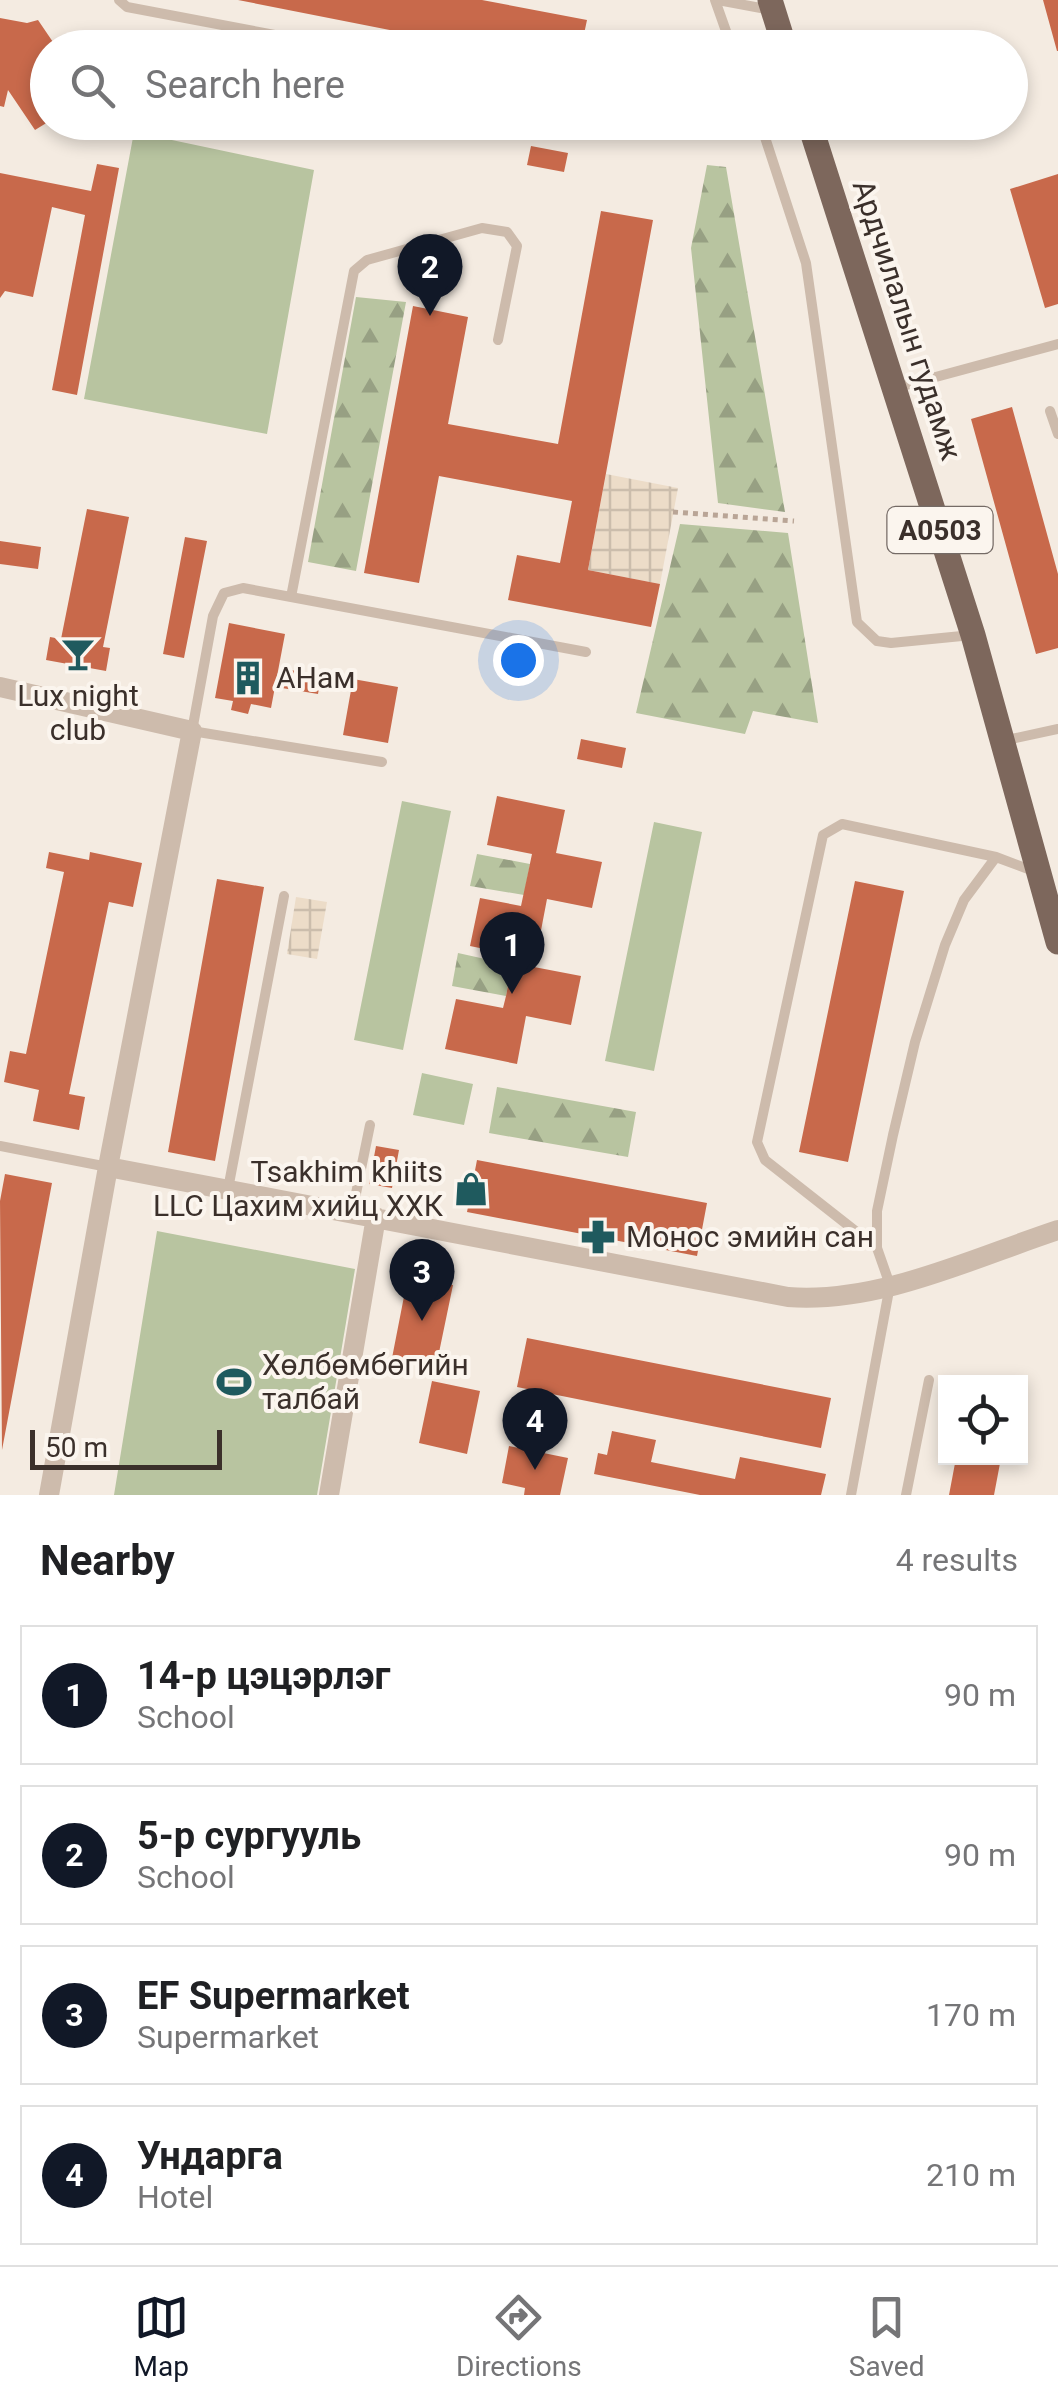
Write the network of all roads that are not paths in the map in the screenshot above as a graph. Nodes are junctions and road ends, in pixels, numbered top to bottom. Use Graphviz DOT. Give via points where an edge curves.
graph roads {
  1 [pos="118,0"];
  2 [pos="716,0"];
  3 [pos="772,5"];
  4 [pos="251,30"];
  5 [pos="726,30"];
  6 [pos="780,30"];
  7 [pos="765,140"];
  8 [pos="815,140"];
  9 [pos="498,340"];
  10 [pos="1058,344"];
  11 [pos="895,388"];
  12 [pos="1050,411"];
  13 [pos="1058,434"];
  14 [pos="291,597"];
  15 [pos="973,635"];
  16 [pos="586,652"];
  17 [pos="0,687"];
  18 [pos="1058,729"];
  19 [pos="192,731"];
  20 [pos="1002,741"];
  21 [pos="382,762"];
  22 [pos="996,857"];
  23 [pos="1037,872"];
  24 [pos="284,896"];
  25 [pos="1058,942"];
  26 [pos="370,1126"];
  27 [pos="0,1146"];
  28 [pos="108,1166"];
  29 [pos="228,1189"];
  30 [pos="352,1213"];
  31 [pos="379,1218"];
  32 [pos="1058,1230"];
  33 [pos="876,1248"];
  34 [pos="890,1285"];
  35 [pos="929,1380"];
  36 [pos="48,1495"];
  37 [pos="329,1495"];
  38 [pos="851,1495"];
  39 [pos="906,1495"];
  1 -- 4 [label="lane"];
  2 -- 3 [label="lane"];
  2 -- 5 [label="lane"];
  3 -- 6 [label="main road"];
  7 -- 15 [label="lane" via="806,263 857,622 891,643"];
  8 -- 11 [label="main road, Ардчилалын гудамж / A0503"];
  9 -- 14 [label="lane" via="517,246 507,232 482,228 368,260 354,271"];
  10 -- 11 [label="lane"];
  11 -- 15 [label="main road, Ардчилалын гудамж / A0503"];
  12 -- 13 [label="lane"];
  14 -- 16 [label="lane"];
  14 -- 19 [label="lane" via="243,588 224,594 213,616"];
  15 -- 20 [label="main road, Ардчилалын гудамж / A0503"];
  17 -- 19 [label="street"];
  18 -- 20 [label="lane"];
  19 -- 21 [label="lane"];
  19 -- 28 [label="street"];
  20 -- 23 [label="main road, Ардчилалын гудамж / A0503"];
  22 -- 23 [label="lane"];
  22 -- 33 [label="lane" via="964,900 915,1042 877,1211"];
  22 -- 33 [label="lane" via="842,824 823,835 757,1142 765,1160"];
  23 -- 25 [label="main road, Ардчилалын гудамж / A0503"];
  24 -- 29 [label="lane"];
  26 -- 30 [label="lane"];
  27 -- 28 [label="lane"];
  28 -- 29 [label="street"];
  28 -- 36 [label="street"];
  29 -- 30 [label="street"];
  30 -- 31 [label="street"];
  31 -- 34 [label="street" via="788,1297 824,1300"];
  31 -- 37 [label="street"];
  32 -- 34 [label="street"];
  33 -- 34 [label="lane"];
  34 -- 38 [label="lane"];
  35 -- 39 [label="lane"];
}
